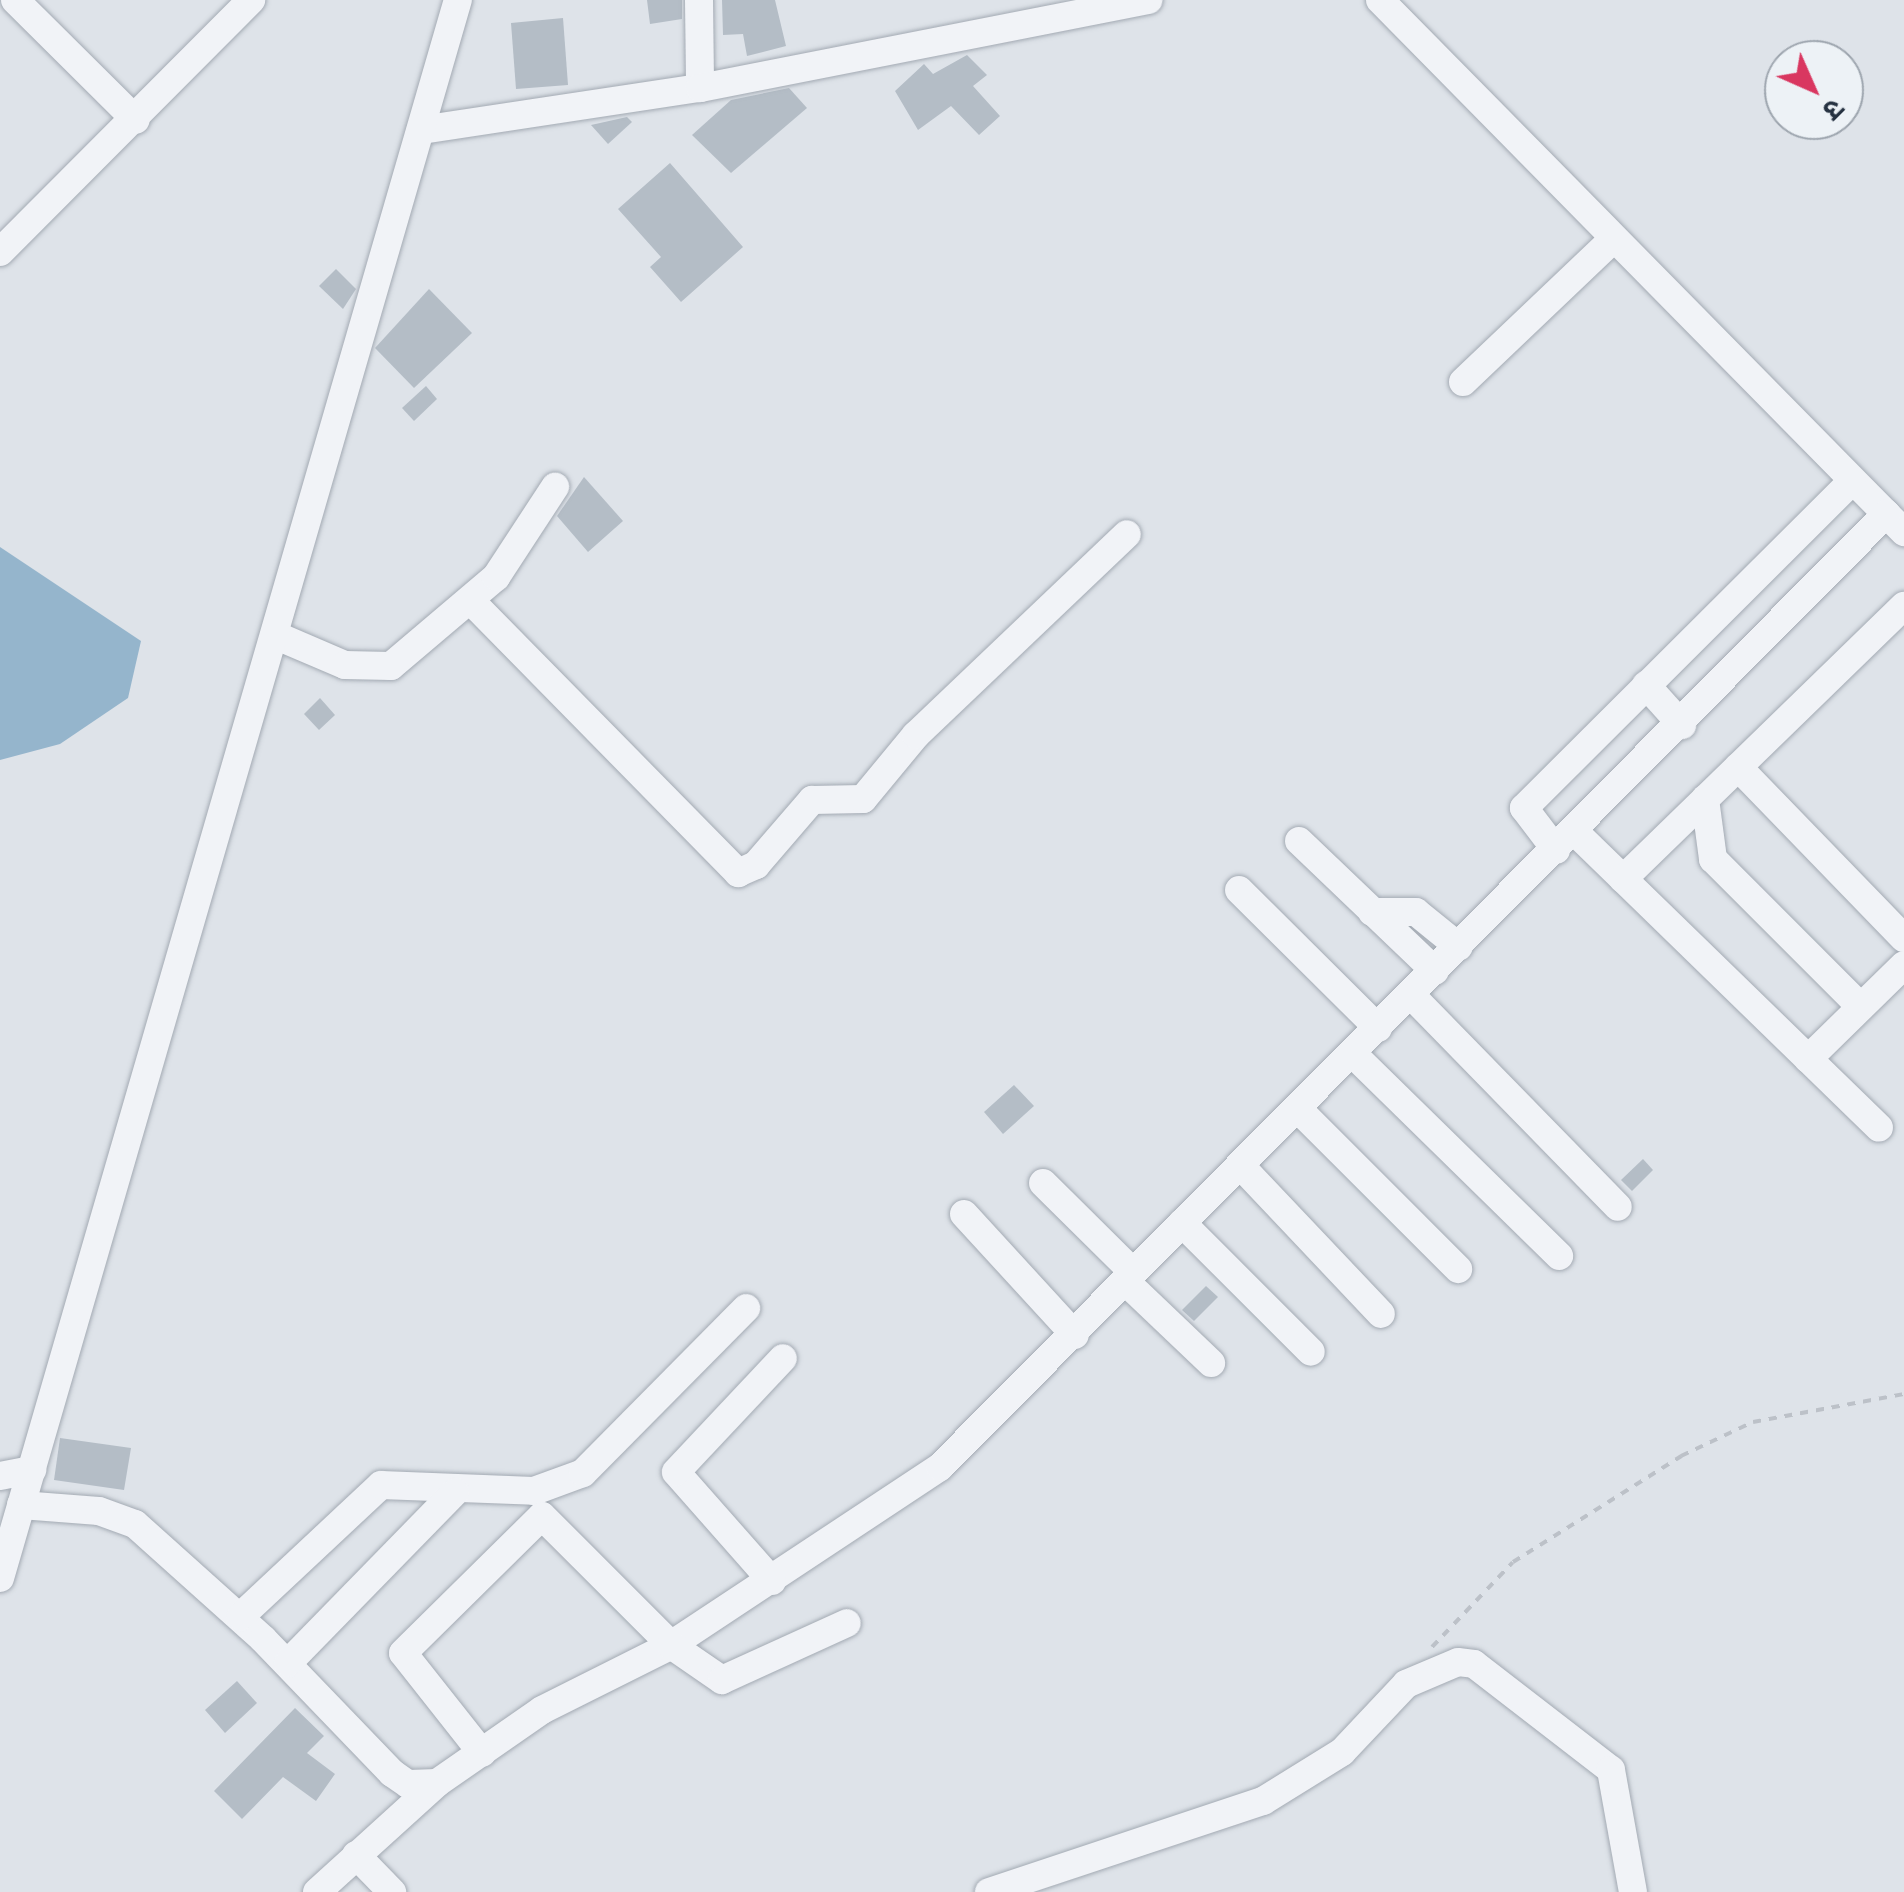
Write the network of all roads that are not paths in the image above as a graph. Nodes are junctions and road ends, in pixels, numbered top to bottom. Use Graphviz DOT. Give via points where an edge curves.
graph roads {
  1 [pos="16,0"];
  2 [pos="251,0"];
  3 [pos="458,0"];
  4 [pos="699,0"];
  5 [pos="1148,0"];
  6 [pos="1380,0"];
  7 [pos="991,14"];
  8 [pos="700,88"];
  9 [pos="136,120"];
  10 [pos="421,130"];
  11 [pos="1612,240"];
  12 [pos="0,252"];
  13 [pos="1464,382"];
  14 [pos="1852,481"];
  15 [pos="555,487"];
  16 [pos="1895,523"];
  17 [pos="1127,534"];
  18 [pos="470,600"];
  19 [pos="1904,606"];
  20 [pos="276,636"];
  21 [pos="1646,685"];
  22 [pos="1682,724"];
  23 [pos="1738,767"];
  24 [pos="1705,799"];
  25 [pos="1565,841"];
  26 [pos="1299,842"];
  27 [pos="1623,879"];
  28 [pos="1239,890"];
  29 [pos="1372,912"];
  30 [pos="1904,938"];
  31 [pos="1460,946"];
  32 [pos="1904,964"];
  33 [pos="1434,972"];
  34 [pos="1411,995"];
  35 [pos="1861,1007"];
  36 [pos="1378,1028"];
  37 [pos="1352,1053"];
  38 [pos="1808,1059"];
  39 [pos="1297,1108"];
  40 [pos="1879,1128"];
  41 [pos="1240,1165"];
  42 [pos="1044,1183"];
  43 [pos="1618,1208"];
  44 [pos="964,1214"];
  45 [pos="1182,1223"];
  46 [pos="1559,1256"];
  47 [pos="1458,1269"];
  48 [pos="1129,1277"];
  49 [pos="746,1308"];
  50 [pos="1381,1314"];
  51 [pos="1075,1335"];
  52 [pos="1312,1352"];
  53 [pos="783,1358"];
  54 [pos="1210,1363"];
  55 [pos="32,1470"];
  56 [pos="0,1476"];
  57 [pos="455,1492"];
  58 [pos="21,1505"];
  59 [pos="0,1578"];
  60 [pos="772,1581"];
  61 [pos="240,1617"];
  62 [pos="847,1623"];
  63 [pos="671,1646"];
  64 [pos="288,1663"];
  65 [pos="482,1753"];
  66 [pos="438,1784"];
  67 [pos="356,1855"];
  68 [pos="317,1892"];
  69 [pos="392,1892"];
  70 [pos="989,1892"];
  71 [pos="1633,1892"];
  1 -- 9 [label="street"];
  2 -- 9 [label="street"];
  3 -- 10 [label="street"];
  4 -- 8 [label="street"];
  5 -- 7 [label="street"];
  6 -- 11 [label="street"];
  7 -- 8 [label="street"];
  8 -- 10 [label="street"];
  9 -- 12 [label="street"];
  10 -- 20 [label="street" via="330,425"];
  11 -- 13 [label="street"];
  11 -- 14 [label="street"];
  14 -- 16 [label="street"];
  14 -- 21 [label="street"];
  15 -- 18 [label="street" via="523,545"];
  16 -- 22 [label="street"];
  17 -- 18 [label="street" via="916,734 863,799 812,800 756,865 738,873"];
  18 -- 20 [label="street" via="404,659 377,670"];
  19 -- 23 [label="street"];
  20 -- 55 [label="street"];
  21 -- 22 [label="street"];
  21 -- 25 [label="street" via="1524,808"];
  22 -- 25 [label="street"];
  23 -- 24 [label="street"];
  23 -- 30 [label="street"];
  24 -- 27 [label="street"];
  24 -- 35 [label="street" via="1714,859"];
  25 -- 27 [label="street"];
  25 -- 31 [label="street"];
  26 -- 29 [label="street"];
  27 -- 38 [label="street"];
  28 -- 36 [label="street"];
  29 -- 31 [label="street" via="1416,912"];
  29 -- 33 [label="street"];
  31 -- 33 [label="street"];
  32 -- 35 [label="street"];
  33 -- 34 [label="street"];
  34 -- 36 [label="street"];
  34 -- 43 [label="street"];
  35 -- 38 [label="street"];
  36 -- 37 [label="street"];
  37 -- 39 [label="street"];
  37 -- 46 [label="street"];
  38 -- 40 [label="street"];
  39 -- 41 [label="street"];
  39 -- 47 [label="street"];
  41 -- 45 [label="street"];
  41 -- 50 [label="street"];
  42 -- 48 [label="street"];
  44 -- 51 [label="street"];
  45 -- 48 [label="street"];
  45 -- 52 [label="street"];
  48 -- 51 [label="street"];
  48 -- 54 [label="street"];
  49 -- 57 [label="street" via="583,1474 534,1492"];
  51 -- 60 [label="street" via="911,1491"];
  53 -- 60 [label="street" via="676,1472"];
  55 -- 56 [label="street"];
  55 -- 58 [label="street"];
  57 -- 61 [label="street" via="381,1485"];
  57 -- 64 [label="street"];
  58 -- 59 [label="street"];
  58 -- 61 [label="street" via="99,1510 135,1524"];
  60 -- 63 [label="street"];
  61 -- 64 [label="street"];
  62 -- 63 [label="street" via="728,1680"];
  63 -- 65 [label="street" via="542,1710"];
  63 -- 65 [label="street" via="542,1516 403,1653"];
  64 -- 66 [label="street" via="392,1773 408,1784"];
  65 -- 66 [label="street"];
  66 -- 67 [label="street"];
  67 -- 68 [label="street"];
  67 -- 69 [label="street"];
  70 -- 71 [label="street" via="1263,1801 1342,1752 1406,1684 1458,1662 1474,1664 1611,1770"];
}
